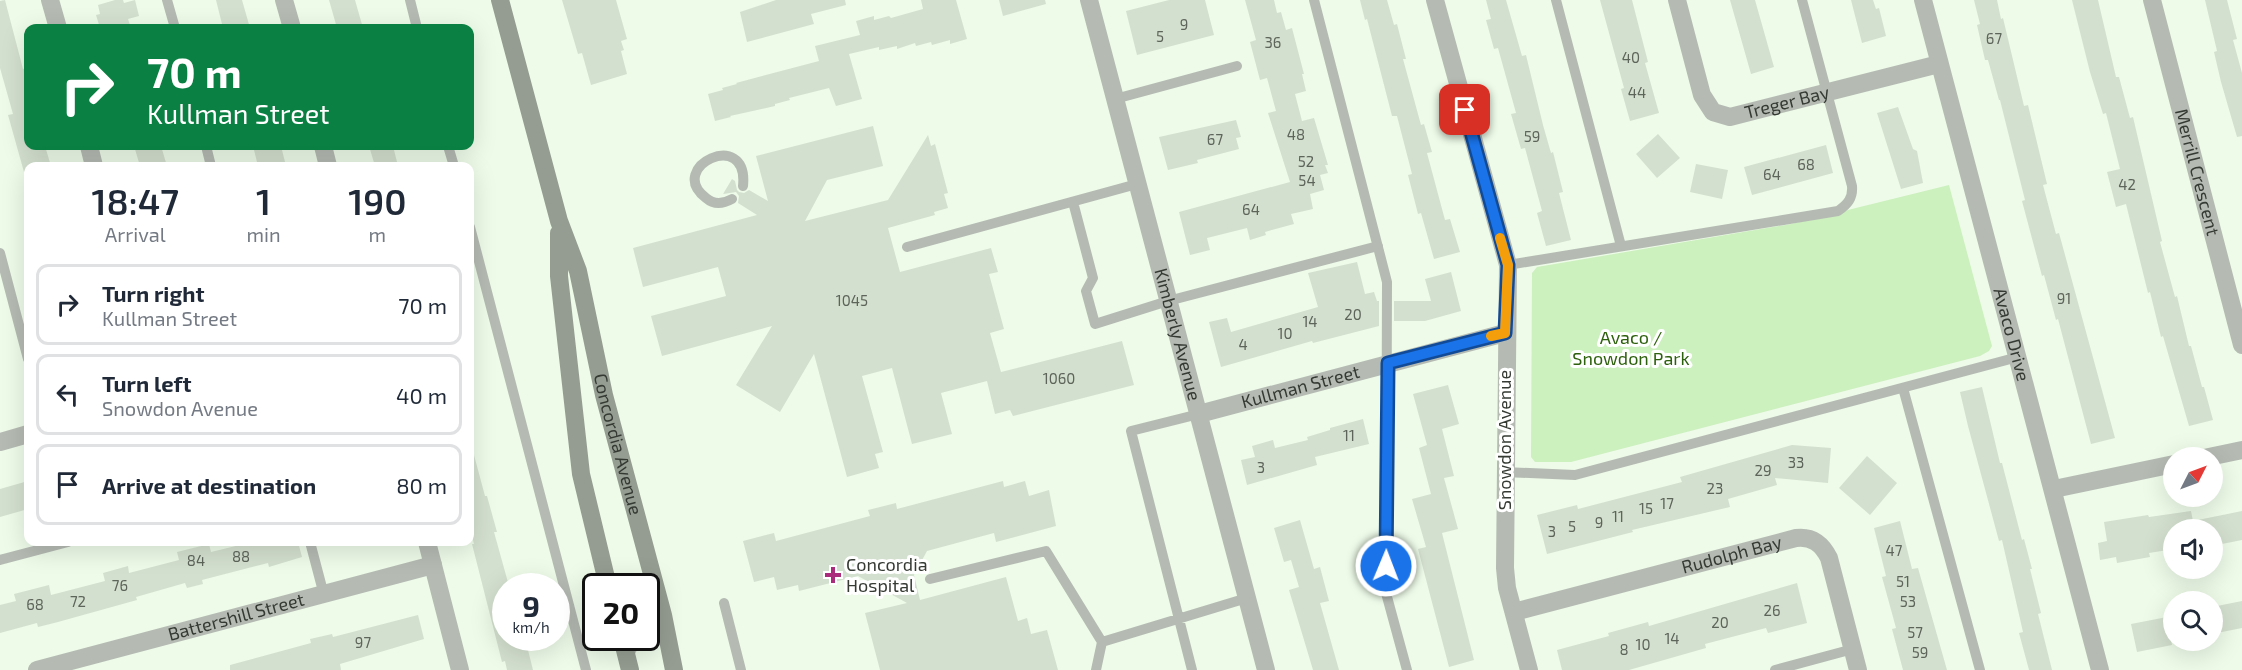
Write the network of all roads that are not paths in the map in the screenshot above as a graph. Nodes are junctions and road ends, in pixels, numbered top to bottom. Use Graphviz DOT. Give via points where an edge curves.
graph roads {
  1 [pos="50,0"];
  2 [pos="167,0"];
  3 [pos="284,0"];
  4 [pos="410,0"];
  5 [pos="500,0"];
  6 [pos="1089,0"];
  7 [pos="1314,0"];
  8 [pos="1435,0"];
  9 [pos="1556,0"];
  10 [pos="1677,0"];
  11 [pos="1802,0"];
  12 [pos="1923,0"];
  13 [pos="2152,0"];
  14 [pos="57,24"];
  15 [pos="174,24"];
  16 [pos="291,24"];
  17 [pos="416,24"];
  18 [pos="1939,64"];
  19 [pos="1237,66"];
  20 [pos="1826,91"];
  21 [pos="1115,99"];
  22 [pos="1137,184"];
  23 [pos="743,186"];
  24 [pos="732,199"];
  25 [pos="1073,202"];
  26 [pos="559,222"];
  27 [pos="474,242"];
  28 [pos="1378,246"];
  29 [pos="1621,246"];
  30 [pos="907,247"];
  31 [pos="0,253"];
  32 [pos="1508,265"];
  33 [pos="1168,301"];
  34 [pos="1505,333"];
  35 [pos="24,344"];
  36 [pos="2242,345"];
  37 [pos="2018,357"];
  38 [pos="1388,363"];
  39 [pos="1903,388"];
  40 [pos="1199,414"];
  41 [pos="24,435"];
  42 [pos="0,442"];
  43 [pos="2242,450"];
  44 [pos="2223,454"];
  45 [pos="2163,466"];
  46 [pos="1505,472"];
  47 [pos="2054,489"];
  48 [pos="53,546"];
  49 [pos="311,546"];
  50 [pos="428,546"];
  51 [pos="0,560"];
  52 [pos="433,565"];
  53 [pos="605,573"];
  54 [pos="930,579"];
  55 [pos="324,595"];
  56 [pos="1247,598"];
  57 [pos="724,603"];
  58 [pos="1514,612"];
  59 [pos="663,615"];
  60 [pos="660,617"];
  61 [pos="1178,619"];
  62 [pos="1102,642"];
  63 [pos="1853,649"];
  64 [pos="37,670"];
  65 [pos="460,670"];
  66 [pos="586,670"];
  67 [pos="674,670"];
  68 [pos="741,670"];
  69 [pos="1096,670"];
  70 [pos="1192,670"];
  71 [pos="1266,670"];
  72 [pos="1407,670"];
  73 [pos="1529,670"];
  74 [pos="1774,670"];
  75 [pos="1858,670"];
  76 [pos="1980,670"];
  77 [pos="2100,670"];
  1 -- 14 [label="street"];
  2 -- 15 [label="lane"];
  3 -- 16 [label="street"];
  4 -- 17 [label="lane"];
  5 -- 26 [label="main road, Concordia Avenue"];
  6 -- 21 [label="street, Kimberly Avenue"];
  7 -- 28 [label="lane"];
  8 -- 32 [label="street, Snowdon Avenue"];
  9 -- 29 [label="lane"];
  10 -- 20 [label="street, Treger Bay" via="1702,95 1713,112 1730,117"];
  11 -- 20 [label="lane"];
  12 -- 18 [label="street, Avaco Drive"];
  13 -- 36 [label="street, Merrill Crescent"];
  18 -- 20 [label="street, Treger Bay"];
  18 -- 37 [label="street, Avaco Drive"];
  19 -- 21 [label="lane"];
  20 -- 29 [label="lane" via="1852,186 1844,207"];
  21 -- 22 [label="street, Kimberly Avenue"];
  22 -- 25 [label="lane"];
  22 -- 33 [label="street, Kimberly Avenue"];
  23 -- 24 [label="lane" via="742,170 731,158 716,155 703,162 696,182 703,196 717,203"];
  25 -- 30 [label="lane"];
  25 -- 33 [label="lane" via="1093,278 1086,291 1095,324"];
  26 -- 53 [label="main road, Concordia Avenue" via="559,276 581,474"];
  26 -- 59 [label="main road, Concordia Avenue" via="578,271 604,395"];
  27 -- 66 [label="lane"];
  28 -- 33 [label="lane"];
  28 -- 38 [label="lane" via="1387,282"];
  29 -- 32 [label="lane"];
  31 -- 35 [label="lane"];
  32 -- 34 [label="street, Snowdon Avenue"];
  33 -- 40 [label="street, Kimberly Avenue"];
  34 -- 38 [label="street, Kullman Street"];
  34 -- 46 [label="street, Snowdon Avenue"];
  37 -- 39 [label="lane"];
  37 -- 47 [label="street, Avaco Drive"];
  38 -- 40 [label="street, Kullman Street"];
  38 -- 72 [label="lane" via="1386,593"];
  39 -- 46 [label="lane" via="1575,475"];
  39 -- 76 [label="lane"];
  40 -- 56 [label="street, Kimberly Avenue"];
  40 -- 61 [label="lane" via="1131,431"];
  41 -- 42 [label="street"];
  43 -- 44 [label="street"];
  45 -- 47 [label="street"];
  46 -- 58 [label="street, Snowdon Avenue" via="1505,578"];
  47 -- 77 [label="street, Avaco Drive"];
  48 -- 51 [label="lane"];
  49 -- 55 [label="lane"];
  50 -- 52 [label="street"];
  52 -- 55 [label="street, Battershill Street"];
  52 -- 65 [label="street"];
  54 -- 62 [label="lane" via="1046,551"];
  55 -- 64 [label="street, Battershill Street"];
  56 -- 61 [label="lane"];
  56 -- 71 [label="street, Kimberly Avenue"];
  57 -- 68 [label="lane"];
  58 -- 63 [label="street, Rudolph Bay" via="1803,537 1816,541 1829,558"];
  58 -- 73 [label="street, Snowdon Avenue"];
  59 -- 60 [label="lane"];
  59 -- 67 [label="main road, Concordia Avenue"];
  61 -- 62 [label="lane"];
  61 -- 70 [label="lane"];
  62 -- 69 [label="lane"];
  63 -- 74 [label="lane"];
  63 -- 75 [label="street, Rudolph Bay"];
}
